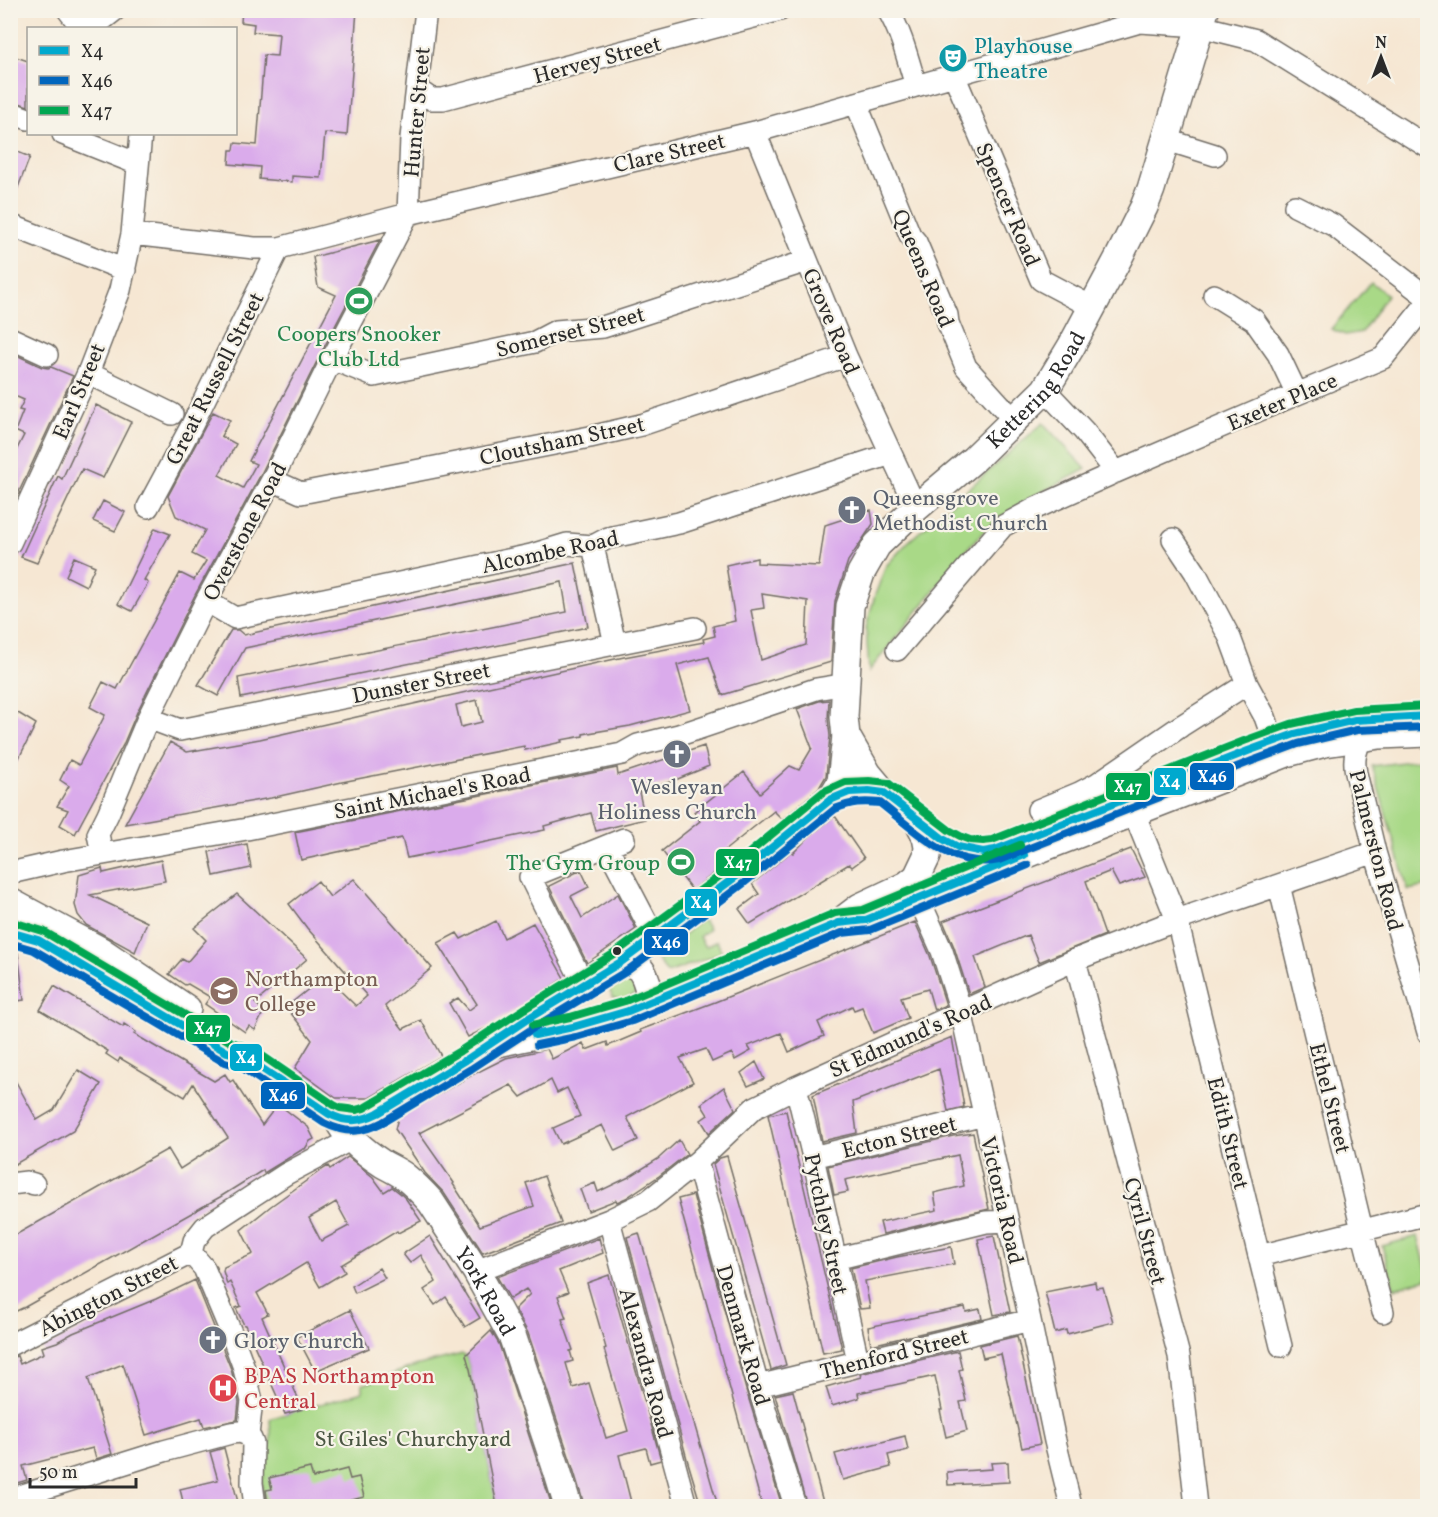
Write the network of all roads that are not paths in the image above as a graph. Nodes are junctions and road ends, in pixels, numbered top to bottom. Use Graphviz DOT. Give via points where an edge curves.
graph roads {
  1 [pos="68,10"];
  2 [pos="115,10"];
  3 [pos="426,10"];
  4 [pos="780,10"];
  5 [pos="888,10"];
  6 [pos="1172,10"];
  7 [pos="1203,18"];
  8 [pos="1140,22"];
  9 [pos="81,27"];
  10 [pos="93,27"];
  11 [pos="954,75"];
  12 [pos="915,86"];
  13 [pos="417,88"];
  14 [pos="856,103"];
  15 [pos="10,112"];
  16 [pos="27,119"];
  17 [pos="754,132"];
  18 [pos="66,135"];
  19 [pos="141,135"];
  20 [pos="1167,140"];
  21 [pos="1428,147"];
  22 [pos="1215,155"];
  23 [pos="138,164"];
  24 [pos="1294,206"];
  25 [pos="408,214"];
  26 [pos="10,225"];
  27 [pos="132,234"];
  28 [pos="279,248"];
  29 [pos="807,261"];
  30 [pos="125,270"];
  31 [pos="1214,295"];
  32 [pos="1428,300"];
  33 [pos="1092,307"];
  34 [pos="10,338"];
  35 [pos="47,355"];
  36 [pos="846,356"];
  37 [pos="332,359"];
  38 [pos="88,373"];
  39 [pos="1045,390"];
  40 [pos="1297,394"];
  41 [pos="172,414"];
  42 [pos="1014,420"];
  43 [pos="891,454"];
  44 [pos="1116,472"];
  45 [pos="272,480"];
  46 [pos="148,507"];
  47 [pos="916,508"];
  48 [pos="1173,539"];
  49 [pos="10,543"];
  50 [pos="593,546"];
  51 [pos="206,601"];
  52 [pos="695,628"];
  53 [pos="615,644"];
  54 [pos="897,650"];
  55 [pos="847,684"];
  56 [pos="1247,684"];
  57 [pos="1428,716"];
  58 [pos="148,718"];
  59 [pos="1428,733"];
  60 [pos="846,736"];
  61 [pos="1361,738"];
  62 [pos="1277,748"];
  63 [pos="884,794"];
  64 [pos="830,800"];
  65 [pos="1131,805"];
  66 [pos="915,816"];
  67 [pos="1039,821"];
  68 [pos="1375,852"];
  69 [pos="102,854"];
  70 [pos="15,876"];
  71 [pos="1279,885"];
  72 [pos="919,899"];
  73 [pos="11,920"];
  74 [pos="1177,920"];
  75 [pos="839,923"];
  76 [pos="655,939"];
  77 [pos="1075,960"];
  78 [pos="621,962"];
  79 [pos="591,980"];
  80 [pos="640,1006"];
  81 [pos="961,1011"];
  82 [pos="1428,1032"];
  83 [pos="489,1045"];
  84 [pos="245,1057"];
  85 [pos="796,1087"];
  86 [pos="378,1113"];
  87 [pos="984,1116"];
  88 [pos="343,1129"];
  89 [pos="813,1157"];
  90 [pos="697,1162"];
  91 [pos="403,1175"];
  92 [pos="10,1184"];
  93 [pos="34,1184"];
  94 [pos="1428,1214"];
  95 [pos="609,1220"];
  96 [pos="1008,1221"];
  97 [pos="1362,1230"];
  98 [pos="191,1253"];
  99 [pos="1259,1256"];
  100 [pos="835,1259"];
  101 [pos="476,1271"];
  102 [pos="1383,1312"];
  103 [pos="1030,1320"];
  104 [pos="10,1345"];
  105 [pos="1281,1346"];
  106 [pos="858,1361"];
  107 [pos="758,1386"];
  108 [pos="248,1435"];
  109 [pos="10,1498"];
  110 [pos="255,1506"];
  111 [pos="568,1506"];
  112 [pos="686,1506"];
  113 [pos="795,1506"];
  114 [pos="1071,1506"];
  115 [pos="1196,1506"];
  1 -- 9 [label="street"];
  2 -- 10 [label="street"];
  3 -- 13 [label="street, Hunter Street"];
  4 -- 13 [label="street, Hervey Street" via="443,99 431,99"];
  5 -- 12 [label="street" via="904,45"];
  6 -- 8 [label="street"];
  7 -- 8 [label="street, Clare Street"];
  7 -- 20 [label="main road, Kettering Road"];
  7 -- 21 [label="street, Clare Street" via="1262,43"];
  8 -- 11 [label="street, Clare Street"];
  11 -- 12 [label="street, Clare Street"];
  11 -- 33 [label="street, Spencer Road" via="1041,280"];
  12 -- 14 [label="street, Clare Street"];
  13 -- 25 [label="street, Hunter Street"];
  14 -- 17 [label="street, Clare Street"];
  14 -- 42 [label="street, Queens Road" via="966,367"];
  15 -- 16 [label="street"];
  17 -- 25 [label="street, Clare Street"];
  17 -- 29 [label="street, Grove Road"];
  18 -- 23 [label="street"];
  19 -- 23 [label="street, Earl Street"];
  20 -- 22 [label="street"];
  20 -- 33 [label="main road, Kettering Road" via="1144,207"];
  23 -- 27 [label="street, Earl Street"];
  24 -- 32 [label="street" via="1333,225"];
  25 -- 28 [label="street, Clare Street"];
  25 -- 37 [label="street, Overstone Road"];
  26 -- 30 [label="street"];
  27 -- 28 [label="street, Clare Street"];
  27 -- 30 [label="street, Earl Street"];
  28 -- 46 [label="street, Great Russell Street"];
  29 -- 36 [label="street, Grove Road"];
  29 -- 37 [label="street, Somerset Street" via="603,327 556,331 535,342 374,376"];
  30 -- 38 [label="street, Earl Street"];
  31 -- 40 [label="street" via="1254,320 1278,354"];
  32 -- 40 [label="street, Exeter Place" via="1383,358"];
  33 -- 39 [label="main road, Kettering Road"];
  34 -- 35 [label="street"];
  36 -- 43 [label="street, Grove Road"];
  36 -- 45 [label="street, Cloutsham Street" via="641,425 590,437 301,493"];
  37 -- 45 [label="street, Overstone Road"];
  38 -- 41 [label="street"];
  38 -- 49 [label="street, Earl Street"];
  39 -- 42 [label="main road, Kettering Road"];
  39 -- 44 [label="street"];
  40 -- 44 [label="street, Exeter Place"];
  42 -- 47 [label="main road, Kettering Road"];
  43 -- 47 [label="street, Grove Road"];
  43 -- 50 [label="street, Alcombe Road" via="679,523 608,538"];
  44 -- 54 [label="street, Exeter Place" via="1003,526"];
  45 -- 51 [label="street, Overstone Road"];
  47 -- 55 [label="main road, Kettering Road" via="877,545 861,573 850,606"];
  48 -- 56 [label="street" via="1230,638"];
  50 -- 51 [label="street, Alcombe Road" via="567,544 235,618"];
  50 -- 53 [label="street"];
  51 -- 58 [label="street, Overstone Road"];
  52 -- 53 [label="street, Dunster Street"];
  53 -- 58 [label="street, Dunster Street" via="180,730"];
  55 -- 60 [label="main road, Kettering Road"];
  55 -- 69 [label="street, Saint Michael's Road" via="816,689 638,745 622,754"];
  56 -- 62 [label="street"];
  56 -- 67 [label="street"];
  57 -- 62 [label="main road" via="1355,720 1306,731"];
  58 -- 69 [label="street, Overstone Road" via="98,834"];
  59 -- 61 [label="main road"];
  60 -- 63 [label="main road"];
  60 -- 64 [label="main road, Kettering Road" via="841,782"];
  61 -- 62 [label="main road"];
  61 -- 68 [label="street, Palmerston Road" via="1354,761"];
  62 -- 65 [label="main road"];
  63 -- 64 [label="main road" via="854,791"];
  63 -- 66 [label="main road"];
  64 -- 76 [label="main road"];
  65 -- 67 [label="main road"];
  65 -- 72 [label="main road" via="1037,850"];
  65 -- 74 [label="street, Edith Street"];
  66 -- 67 [label="main road" via="958,847 983,852 995,849"];
  66 -- 75 [label="main road" via="928,847 917,877"];
  68 -- 71 [label="street, St Edmund's Road"];
  68 -- 82 [label="street, Palmerston Road"];
  69 -- 70 [label="street, Saint Michael's Road"];
  71 -- 74 [label="street, St Edmund's Road"];
  71 -- 97 [label="street, Ethel Street"];
  72 -- 75 [label="main road" via="866,920"];
  72 -- 81 [label="street, Victoria Road" via="942,951"];
  73 -- 84 [label="main road" via="227,1052"];
  73 -- 84 [label="main road" via="101,951 235,1042"];
  74 -- 77 [label="street, St Edmund's Road"];
  74 -- 99 [label="street, Edith Street"];
  75 -- 80 [label="main road"];
  76 -- 78 [label="main road"];
  76 -- 79 [label="street" via="615,842 530,877"];
  77 -- 81 [label="street, St Edmund's Road"];
  77 -- 115 [label="street, Cyril Street" via="1179,1356"];
  78 -- 79 [label="main road"];
  78 -- 80 [label="main road" via="639,968 649,988"];
  79 -- 80 [label="main road" via="609,1003"];
  79 -- 83 [label="main road"];
  80 -- 83 [label="main road" via="573,1028"];
  81 -- 85 [label="street, St Edmund's Road"];
  81 -- 87 [label="street, Victoria Road"];
  83 -- 86 [label="main road"];
  84 -- 88 [label="main road" via="329,1114"];
  85 -- 89 [label="street, Pytchley Street"];
  85 -- 90 [label="street, St Edmund's Road" via="754,1108"];
  86 -- 88 [label="main road"];
  86 -- 91 [label="main road" via="382,1142"];
  87 -- 89 [label="street, Ecton Street"];
  87 -- 96 [label="street, Victoria Road"];
  88 -- 91 [label="main road, York Road" via="341,1125 380,1162"];
  88 -- 98 [label="street, Abington Street" via="286,1174 205,1227 194,1241"];
  89 -- 100 [label="street, Pytchley Street"];
  90 -- 95 [label="street, St Edmund's Road" via="648,1201"];
  90 -- 107 [label="street, Denmark Road"];
  91 -- 101 [label="main road, York Road" via="431,1202"];
  92 -- 93 [label="street"];
  94 -- 97 [label="street"];
  95 -- 101 [label="street, St Edmund's Road"];
  95 -- 112 [label="street, Alexandra Road"];
  96 -- 100 [label="street" via="986,1222"];
  96 -- 103 [label="street, Victoria Road"];
  97 -- 99 [label="street"];
  97 -- 102 [label="street, Ethel Street"];
  98 -- 104 [label="street, Abington Street"];
  98 -- 108 [label="street" via="204,1268 243,1365 252,1401"];
  99 -- 105 [label="street, Edith Street"];
  100 -- 106 [label="street, Pytchley Street"];
  101 -- 111 [label="main road, York Road" via="513,1338"];
  103 -- 106 [label="street, Thenford Street"];
  103 -- 114 [label="street, Victoria Road"];
  106 -- 107 [label="street, Thenford Street"];
  107 -- 113 [label="street, Denmark Road"];
  108 -- 109 [label="street" via="221,1435"];
  108 -- 110 [label="street" via="253,1444"];
}
